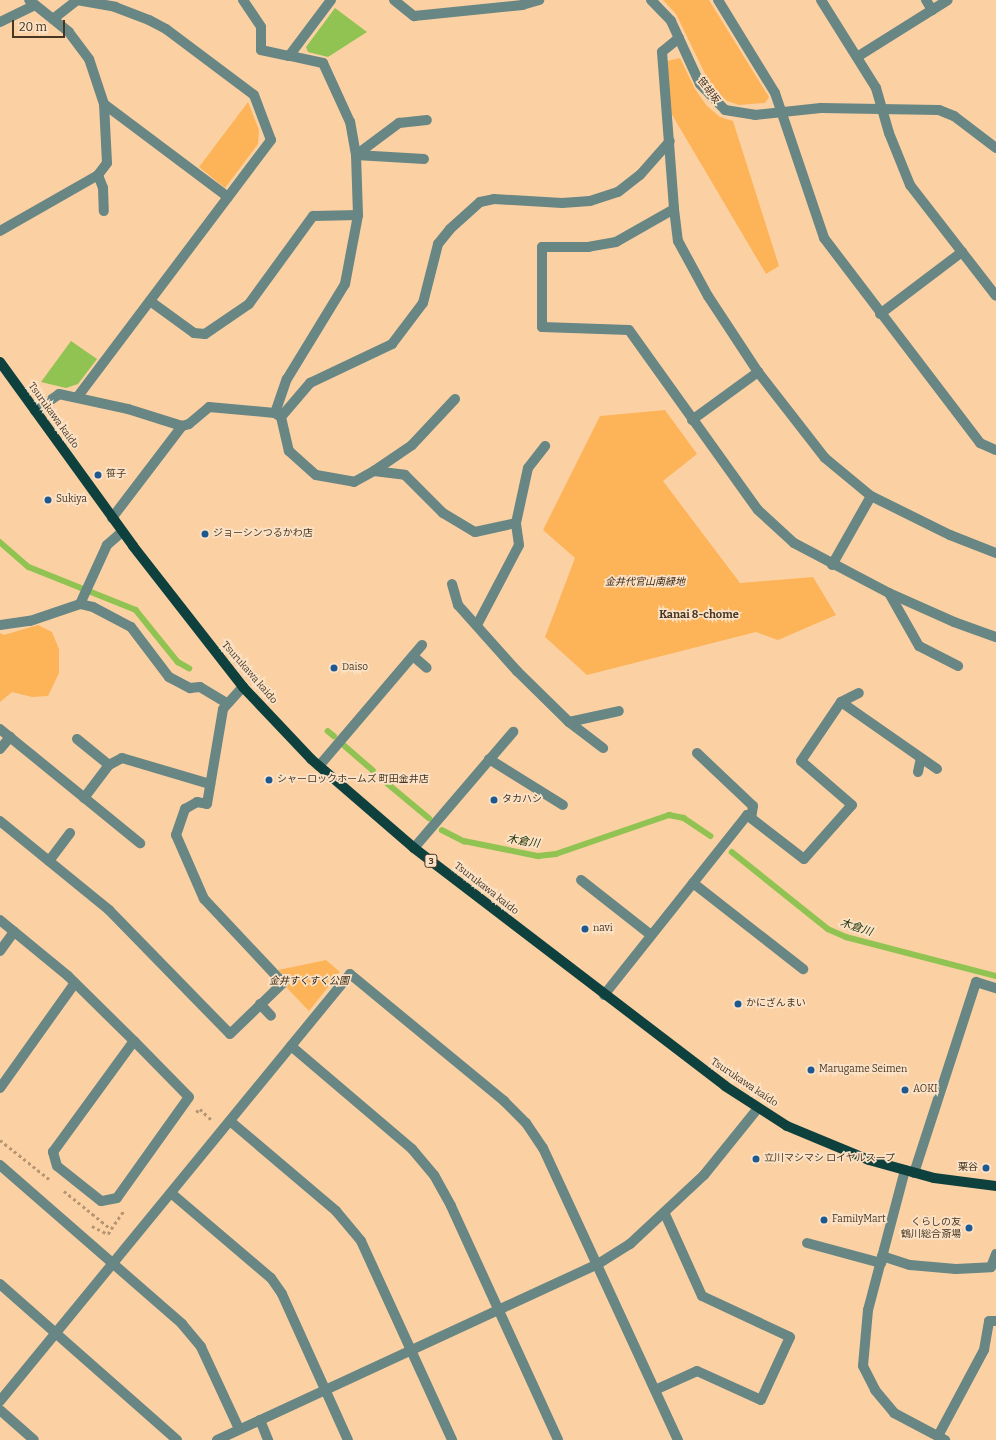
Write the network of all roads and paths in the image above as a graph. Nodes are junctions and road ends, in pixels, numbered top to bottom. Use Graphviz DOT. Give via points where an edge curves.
graph roads {
  1 [pos="243,0"];
  2 [pos="331,0"];
  3 [pos="394,0"];
  4 [pos="539,0"];
  5 [pos="651,0"];
  6 [pos="718,0"];
  7 [pos="821,0"];
  8 [pos="926,0"];
  9 [pos="948,0"];
  10 [pos="32,3"];
  11 [pos="932,10"];
  12 [pos="53,19"];
  13 [pos="0,22"];
  14 [pos="679,38"];
  15 [pos="289,56"];
  16 [pos="857,57"];
  17 [pos="104,104"];
  18 [pos="884,108"];
  19 [pos="783,112"];
  20 [pos="427,120"];
  21 [pos="670,141"];
  22 [pos="996,148"];
  23 [pos="356,155"];
  24 [pos="424,159"];
  25 [pos="98,176"];
  26 [pos="228,197"];
  27 [pos="674,209"];
  28 [pos="104,211"];
  29 [pos="358,215"];
  30 [pos="0,232"];
  31 [pos="962,252"];
  32 [pos="996,296"];
  33 [pos="150,301"];
  34 [pos="880,314"];
  35 [pos="0,362"];
  36 [pos="758,372"];
  37 [pos="77,397"];
  38 [pos="455,399"];
  39 [pos="35,411"];
  40 [pos="278,415"];
  41 [pos="692,420"];
  42 [pos="182,426"];
  43 [pos="545,446"];
  44 [pos="996,450"];
  45 [pos="374,471"];
  46 [pos="871,496"];
  47 [pos="112,518"];
  48 [pos="516,523"];
  49 [pos="122,532"];
  50 [pos="996,553"];
  51 [pos="832,565"];
  52 [pos="452,584"];
  53 [pos="889,593"];
  54 [pos="81,601"];
  55 [pos="0,625"];
  56 [pos="477,625"];
  57 [pos="996,637"];
  58 [pos="422,645"];
  59 [pos="413,656"];
  60 [pos="958,666"];
  61 [pos="427,668"];
  62 [pos="243,687"];
  63 [pos="859,693"];
  64 [pos="840,702"];
  65 [pos="227,703"];
  66 [pos="619,711"];
  67 [pos="569,722"];
  68 [pos="0,728"];
  69 [pos="512,732"];
  70 [pos="10,737"];
  71 [pos="77,740"];
  72 [pos="603,748"];
  73 [pos="0,749"];
  74 [pos="697,753"];
  75 [pos="922,758"];
  76 [pos="490,759"];
  77 [pos="109,765"];
  78 [pos="319,766"];
  79 [pos="937,769"];
  80 [pos="918,772"];
  81 [pos="210,784"];
  82 [pos="84,798"];
  83 [pos="563,805"];
  84 [pos="751,818"];
  85 [pos="0,820"];
  86 [pos="70,833"];
  87 [pos="140,843"];
  88 [pos="414,848"];
  89 [pos="49,861"];
  90 [pos="581,880"];
  91 [pos="693,884"];
  92 [pos="0,920"];
  93 [pos="14,932"];
  94 [pos="651,935"];
  95 [pos="0,951"];
  96 [pos="803,969"];
  97 [pos="75,983"];
  98 [pos="996,988"];
  99 [pos="604,995"];
  100 [pos="260,1004"];
  101 [pos="271,1016"];
  102 [pos="134,1041"];
  103 [pos="290,1046"];
  104 [pos="0,1088"];
  105 [pos="758,1108"];
  106 [pos="200,1109"];
  107 [pos="191,1116"];
  108 [pos="230,1121"];
  109 [pos="0,1140"];
  110 [pos="0,1165"];
  111 [pos="910,1171"];
  112 [pos="56,1185"];
  113 [pos="996,1186"];
  114 [pos="62,1190"];
  115 [pos="171,1193"];
  116 [pos="129,1204"];
  117 [pos="665,1214"];
  118 [pos="111,1229"];
  119 [pos="105,1233"];
  120 [pos="807,1243"];
  121 [pos="996,1254"];
  122 [pos="882,1260"];
  123 [pos="598,1264"];
  124 [pos="112,1265"];
  125 [pos="0,1284"];
  126 [pos="498,1310"];
  127 [pos="996,1322"];
  128 [pos="56,1332"];
  129 [pos="410,1350"];
  130 [pos="326,1389"];
  131 [pos="655,1390"];
  132 [pos="0,1402"];
  133 [pos="0,1410"];
  134 [pos="260,1420"];
  135 [pos="239,1429"];
  136 [pos="941,1438"];
  137 [pos="34,1440"];
  138 [pos="177,1440"];
  139 [pos="217,1440"];
  140 [pos="268,1440"];
  141 [pos="348,1440"];
  142 [pos="452,1440"];
  143 [pos="558,1440"];
  144 [pos="678,1440"];
  1 -- 15 [label="street" via="261,27 261,50"];
  2 -- 15 [label="street"];
  3 -- 4 [label="street" via="414,16 522,5"];
  5 -- 14 [label="street, 笹胡坂" via="672,21"];
  6 -- 19 [label="street" via="775,93"];
  7 -- 16 [label="street"];
  8 -- 11 [label="street"];
  9 -- 11 [label="street"];
  10 -- 12 [label="street"];
  10 -- 13 [label="street"];
  11 -- 16 [label="street"];
  12 -- 17 [label="street" via="69,32 89,59"];
  12 -- 26 [label="street" via="77,0 135,14 166,29 254,95 271,140"];
  14 -- 19 [label="street, 笹胡坂" via="700,84 725,110 755,115"];
  14 -- 21 [label="street" via="662,52"];
  15 -- 23 [label="street" via="323,63 350,122"];
  16 -- 18 [label="street" via="876,88"];
  17 -- 25 [label="street" via="106,164"];
  17 -- 26 [label="street"];
  18 -- 19 [label="street, 笹胡坂" via="821,108"];
  18 -- 22 [label="street, 笹胡坂" via="939,110 954,116"];
  18 -- 31 [label="street" via="889,133 910,185"];
  19 -- 34 [label="street" via="824,238"];
  20 -- 23 [label="street" via="398,123"];
  21 -- 27 [label="street"];
  21 -- 40 [label="street" via="640,174 618,192 590,201 562,203 494,199 480,202 450,229 438,244 423,303 392,344 310,382"];
  23 -- 24 [label="street"];
  23 -- 29 [label="street"];
  25 -- 28 [label="street" via="103,188"];
  25 -- 30 [label="street"];
  26 -- 33 [label="street"];
  27 -- 36 [label="street" via="678,242 708,296"];
  27 -- 41 [label="street" via="616,242 589,247 542,247 542,326 629,330"];
  29 -- 33 [label="street" via="314,216 249,304 205,334 194,333"];
  29 -- 40 [label="street" via="345,284 287,379"];
  31 -- 32 [label="street"];
  31 -- 34 [label="street"];
  33 -- 37 [label="street"];
  34 -- 44 [label="street" via="980,444"];
  35 -- 39 [label="main road, Tsurukawa kaido / 3"];
  36 -- 41 [label="street"];
  36 -- 46 [label="street" via="825,458"];
  37 -- 39 [label="street" via="59,394"];
  37 -- 42 [label="street"];
  38 -- 45 [label="street" via="412,445"];
  39 -- 47 [label="main road, Tsurukawa kaido / 3"];
  40 -- 42 [label="street" via="210,407 189,424"];
  40 -- 45 [label="street" via="289,451 316,474 354,482"];
  41 -- 51 [label="street" via="758,510 794,543"];
  42 -- 47 [label="street"];
  43 -- 48 [label="street" via="528,468"];
  45 -- 48 [label="street" via="406,475 443,513 475,532"];
  46 -- 50 [label="street" via="950,535"];
  46 -- 51 [label="street"];
  47 -- 49 [label="main road, Tsurukawa kaido / 3"];
  48 -- 56 [label="street" via="519,546"];
  49 -- 54 [label="street" via="107,545"];
  49 -- 62 [label="main road, Tsurukawa kaido / 3"];
  51 -- 53 [label="street"];
  52 -- 56 [label="street" via="458,605"];
  53 -- 57 [label="street" via="954,622"];
  53 -- 60 [label="street" via="919,646"];
  54 -- 55 [label="street" via="30,622"];
  54 -- 65 [label="street" via="131,627 169,677 190,688 200,687"];
  56 -- 67 [label="street" via="517,671"];
  58 -- 59 [label="street"];
  59 -- 61 [label="street"];
  59 -- 78 [label="street"];
  62 -- 65 [label="street"];
  62 -- 78 [label="main road, Tsurukawa kaido / 3"];
  63 -- 64 [label="street"];
  64 -- 75 [label="street"];
  64 -- 84 [label="street" via="801,761 852,805 804,859"];
  65 -- 81 [label="street" via="223,709"];
  66 -- 67 [label="street"];
  67 -- 72 [label="street"];
  68 -- 70 [label="street"];
  69 -- 76 [label="street"];
  70 -- 73 [label="street"];
  70 -- 82 [label="street"];
  71 -- 77 [label="street"];
  74 -- 84 [label="street" via="754,806"];
  75 -- 79 [label="street"];
  75 -- 80 [label="street"];
  76 -- 83 [label="street"];
  76 -- 88 [label="street"];
  77 -- 81 [label="street" via="122,758"];
  77 -- 82 [label="street"];
  78 -- 88 [label="main road, Tsurukawa kaido / 3"];
  81 -- 100 [label="street" via="207,804 197,802 185,809 176,835 204,900 283,983"];
  82 -- 87 [label="street"];
  84 -- 91 [label="street" via="747,815"];
  85 -- 89 [label="street"];
  86 -- 89 [label="street"];
  88 -- 99 [label="main road, Tsurukawa kaido / 3"];
  89 -- 100 [label="street" via="109,910 230,1034"];
  90 -- 94 [label="street"];
  91 -- 94 [label="street"];
  91 -- 96 [label="street"];
  92 -- 93 [label="street"];
  93 -- 95 [label="street"];
  93 -- 97 [label="street"];
  94 -- 99 [label="street"];
  97 -- 102 [label="street"];
  97 -- 104 [label="street"];
  98 -- 111 [label="street" via="976,982"];
  99 -- 105 [label="main road, Tsurukawa kaido / 3"];
  100 -- 101 [label="street"];
  102 -- 102 [label="street" via="53,1152 57,1166 101,1201 117,1198 189,1097"];
  103 -- 108 [label="street"];
  103 -- 123 [label="street" via="350,974 504,1101 526,1123 543,1148"];
  103 -- 126 [label="street" via="412,1149 434,1175 451,1206"];
  105 -- 111 [label="main road, Tsurukawa kaido / 3" via="787,1126 840,1150"];
  105 -- 117 [label="street" via="704,1175"];
  106 -- 107 [label="path"];
  108 -- 115 [label="street"];
  108 -- 129 [label="street" via="336,1211 361,1241"];
  109 -- 112 [label="path"];
  110 -- 124 [label="street"];
  111 -- 113 [label="main road, Tsurukawa kaido / 3"];
  111 -- 122 [label="street"];
  114 -- 118 [label="path"];
  115 -- 124 [label="street"];
  115 -- 130 [label="street" via="271,1278 282,1294"];
  116 -- 118 [label="path"];
  117 -- 123 [label="street" via="630,1244"];
  117 -- 131 [label="street" via="702,1296 790,1336 761,1400 697,1371"];
  118 -- 119 [label="path" via="108,1234"];
  120 -- 122 [label="street"];
  121 -- 122 [label="street" via="991,1267 956,1269"];
  122 -- 136 [label="street" via="868,1310 863,1366 875,1390 894,1413"];
  123 -- 126 [label="street"];
  123 -- 131 [label="street"];
  124 -- 128 [label="street"];
  124 -- 135 [label="street" via="182,1324 201,1347"];
  125 -- 128 [label="street"];
  126 -- 129 [label="street"];
  126 -- 143 [label="street"];
  127 -- 136 [label="street" via="989,1321 984,1350"];
  128 -- 132 [label="street"];
  128 -- 138 [label="street"];
  129 -- 130 [label="street"];
  129 -- 142 [label="street"];
  130 -- 134 [label="street"];
  130 -- 141 [label="street"];
  131 -- 144 [label="street"];
  133 -- 137 [label="street"];
  134 -- 135 [label="street"];
  134 -- 140 [label="street"];
  135 -- 139 [label="street"];
}
